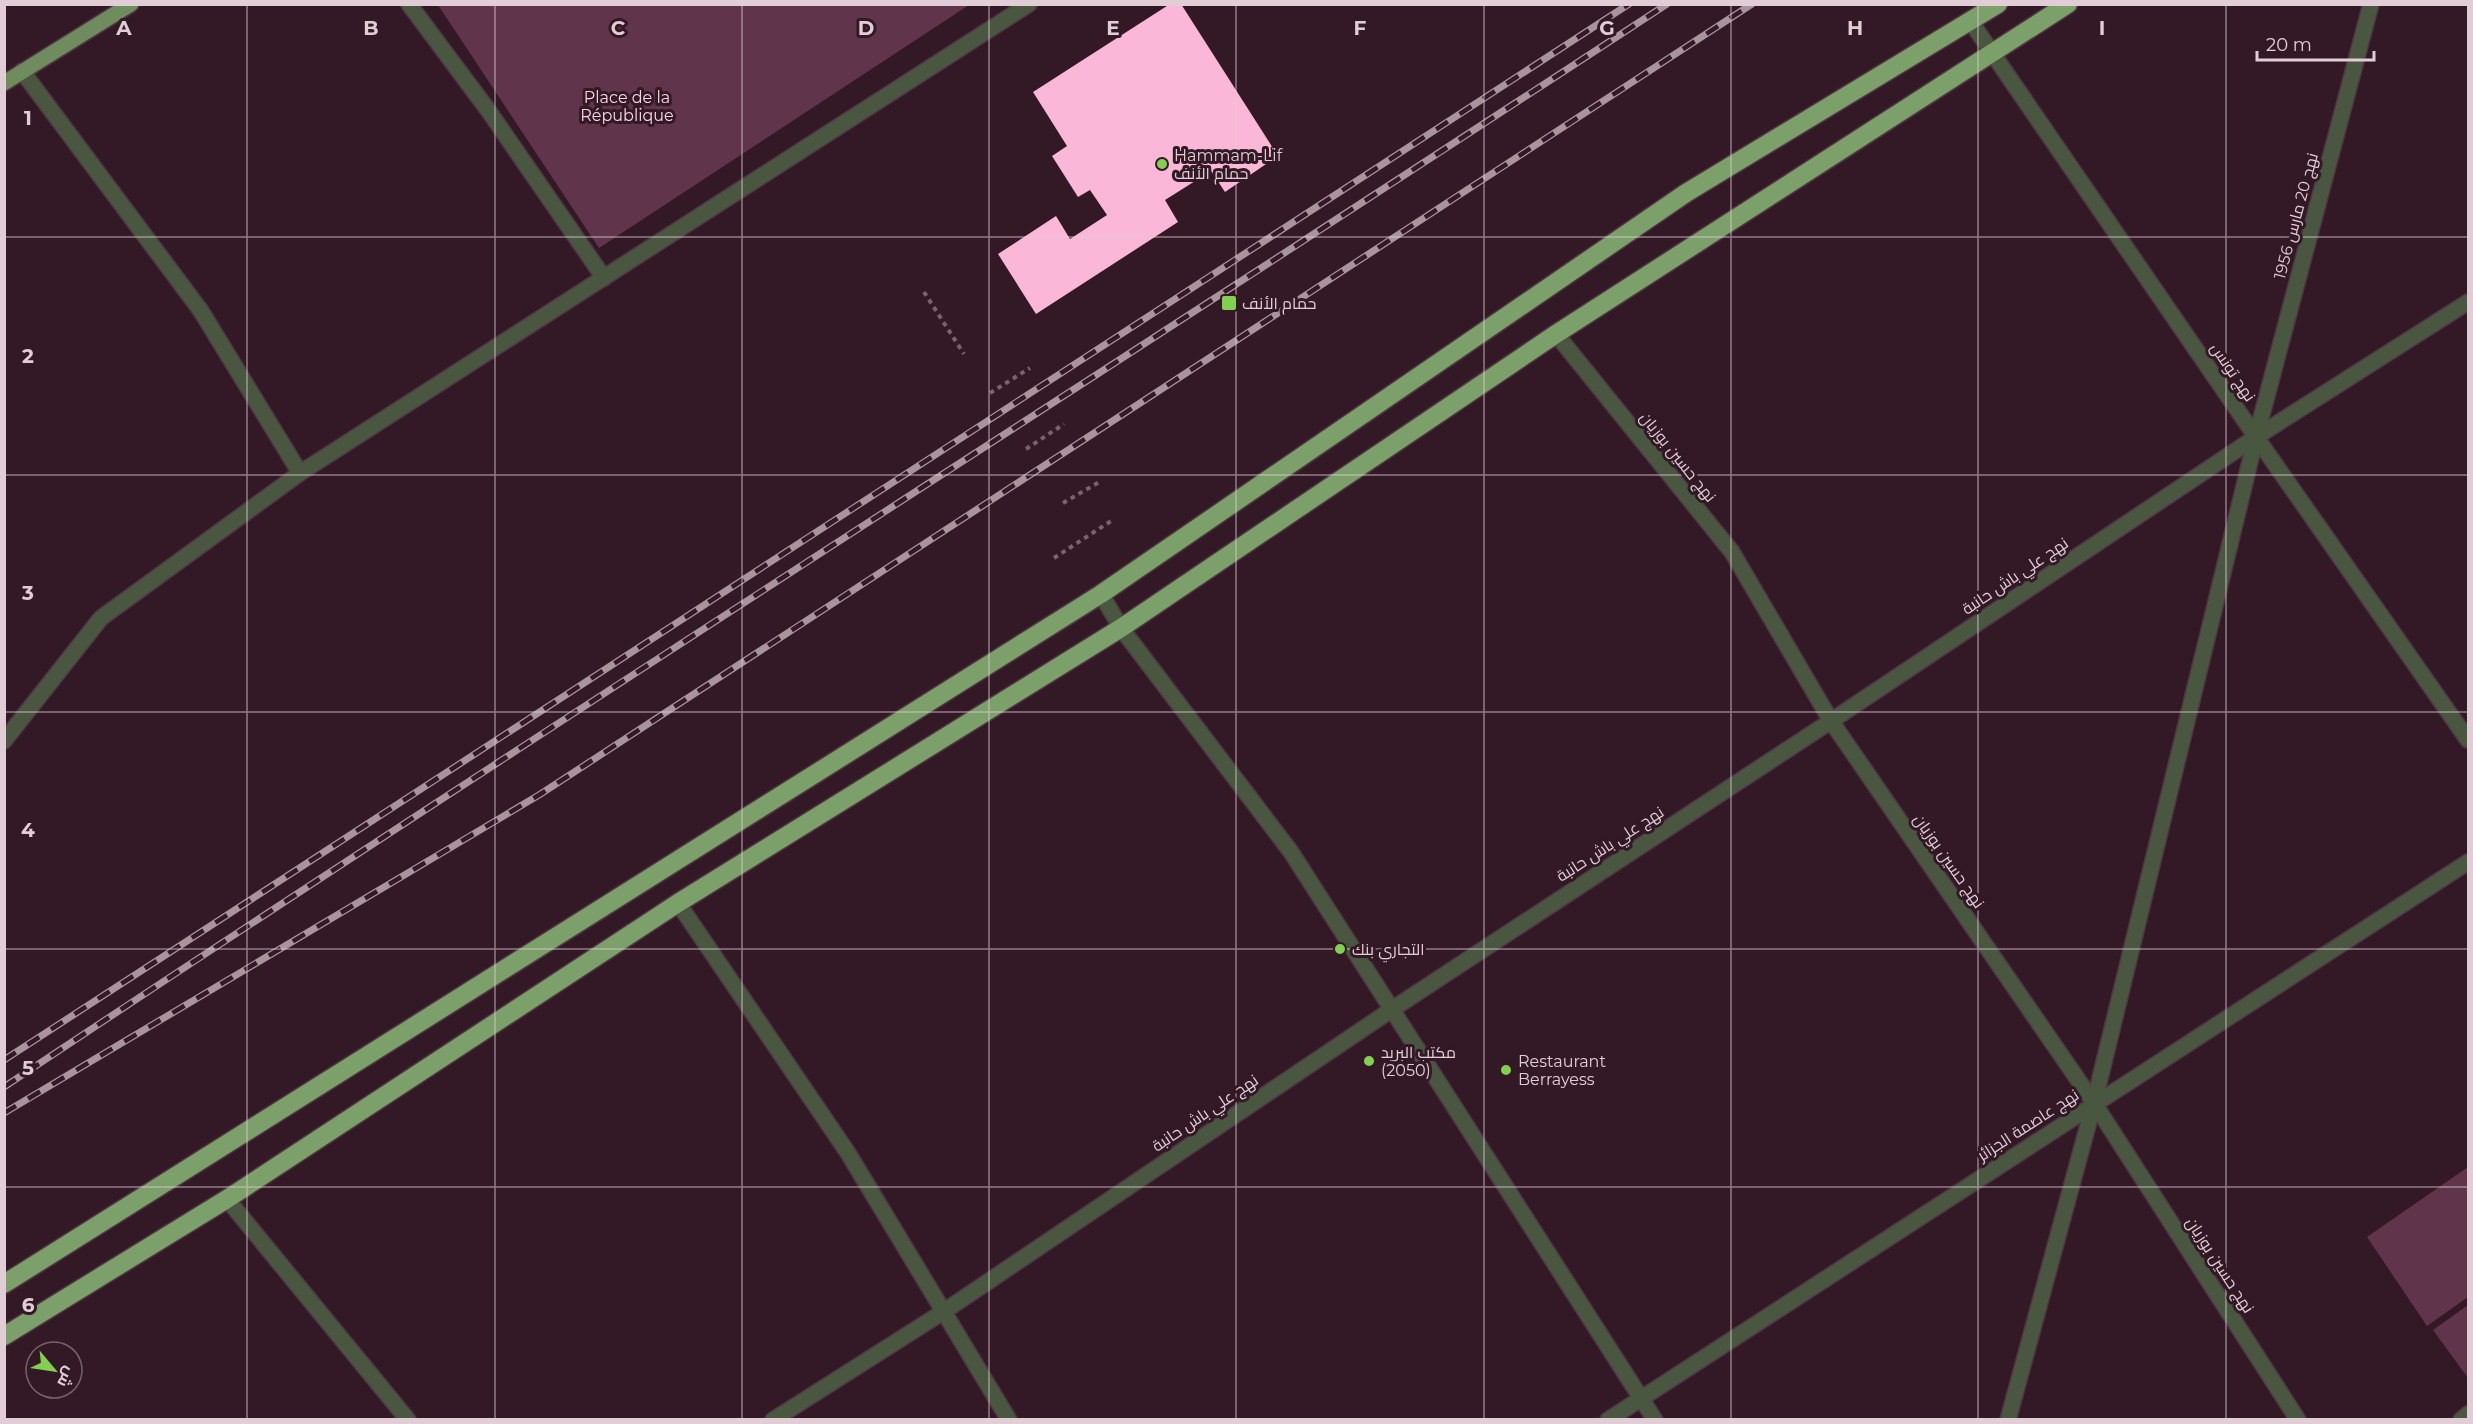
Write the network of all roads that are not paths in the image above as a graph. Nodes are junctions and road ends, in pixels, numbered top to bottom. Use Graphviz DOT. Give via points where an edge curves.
graph roads {
  1 [pos="131,4"];
  2 [pos="410,4"];
  3 [pos="1029,4"];
  4 [pos="1998,4"];
  5 [pos="2068,4"];
  6 [pos="2371,4"];
  7 [pos="1971,22"];
  8 [pos="1994,54"];
  9 [pos="22,72"];
  10 [pos="4,83"];
  11 [pos="604,278"];
  12 [pos="2469,302"];
  13 [pos="1556,334"];
  14 [pos="2256,437"];
  15 [pos="300,473"];
  16 [pos="1101,594"];
  17 [pos="1121,628"];
  18 [pos="1831,721"];
  19 [pos="2469,740"];
  20 [pos="4,741"];
  21 [pos="2469,862"];
  22 [pos="678,903"];
  23 [pos="1390,1010"];
  24 [pos="2094,1103"];
  25 [pos="227,1199"];
  26 [pos="4,1284"];
  27 [pos="943,1312"];
  28 [pos="4,1336"];
  29 [pos="1641,1398"];
  30 [pos="2469,1414"];
  31 [pos="408,1419"];
  32 [pos="773,1419"];
  33 [pos="1010,1419"];
  34 [pos="1608,1419"];
  35 [pos="1655,1419"];
  36 [pos="2008,1419"];
  37 [pos="2298,1419"];
  38 [pos="2460,1419"];
  1 -- 9 [label="main road"];
  2 -- 11 [label="street"];
  3 -- 11 [label="street"];
  4 -- 7 [label="highway"];
  5 -- 8 [label="highway"];
  6 -- 14 [label="street, نهج 20 مارس 1956"];
  7 -- 8 [label="street, نهج تونس"];
  7 -- 16 [label="highway" via="1686,193"];
  8 -- 13 [label="highway"];
  8 -- 14 [label="street, نهج تونس"];
  9 -- 10 [label="main road"];
  9 -- 15 [label="street" via="201,311"];
  11 -- 15 [label="street"];
  12 -- 14 [label="street, نهج علي باش حانبة"];
  13 -- 17 [label="highway"];
  13 -- 18 [label="street, نهج حسين بوزيان" via="1732,552"];
  14 -- 18 [label="street, نهج علي باش حانبة"];
  14 -- 19 [label="street, نهج تونس"];
  14 -- 24 [label="street, نهج 20 مارس 1956"];
  15 -- 20 [label="street" via="101,618"];
  16 -- 17 [label="street"];
  16 -- 26 [label="highway"];
  17 -- 22 [label="highway"];
  17 -- 23 [label="street" via="1291,852"];
  18 -- 23 [label="street, نهج علي باش حانبة"];
  18 -- 24 [label="street, نهج حسين بوزيان"];
  21 -- 24 [label="street, نهج عاصمة الجزائر"];
  22 -- 25 [label="highway"];
  22 -- 27 [label="street" via="848,1153"];
  23 -- 27 [label="street, نهج علي باش حانبة"];
  23 -- 29 [label="street"];
  24 -- 29 [label="street, نهج عاصمة الجزائر"];
  24 -- 36 [label="street, نهج 20 مارس 1956"];
  24 -- 37 [label="street, نهج حسين بوزيان"];
  25 -- 28 [label="highway"];
  25 -- 31 [label="street"];
  27 -- 32 [label="street, نهج علي باش حانبة"];
  27 -- 33 [label="street"];
  29 -- 34 [label="street, نهج عاصمة الجزائر"];
  29 -- 35 [label="street"];
  30 -- 38 [label="street"];
}
